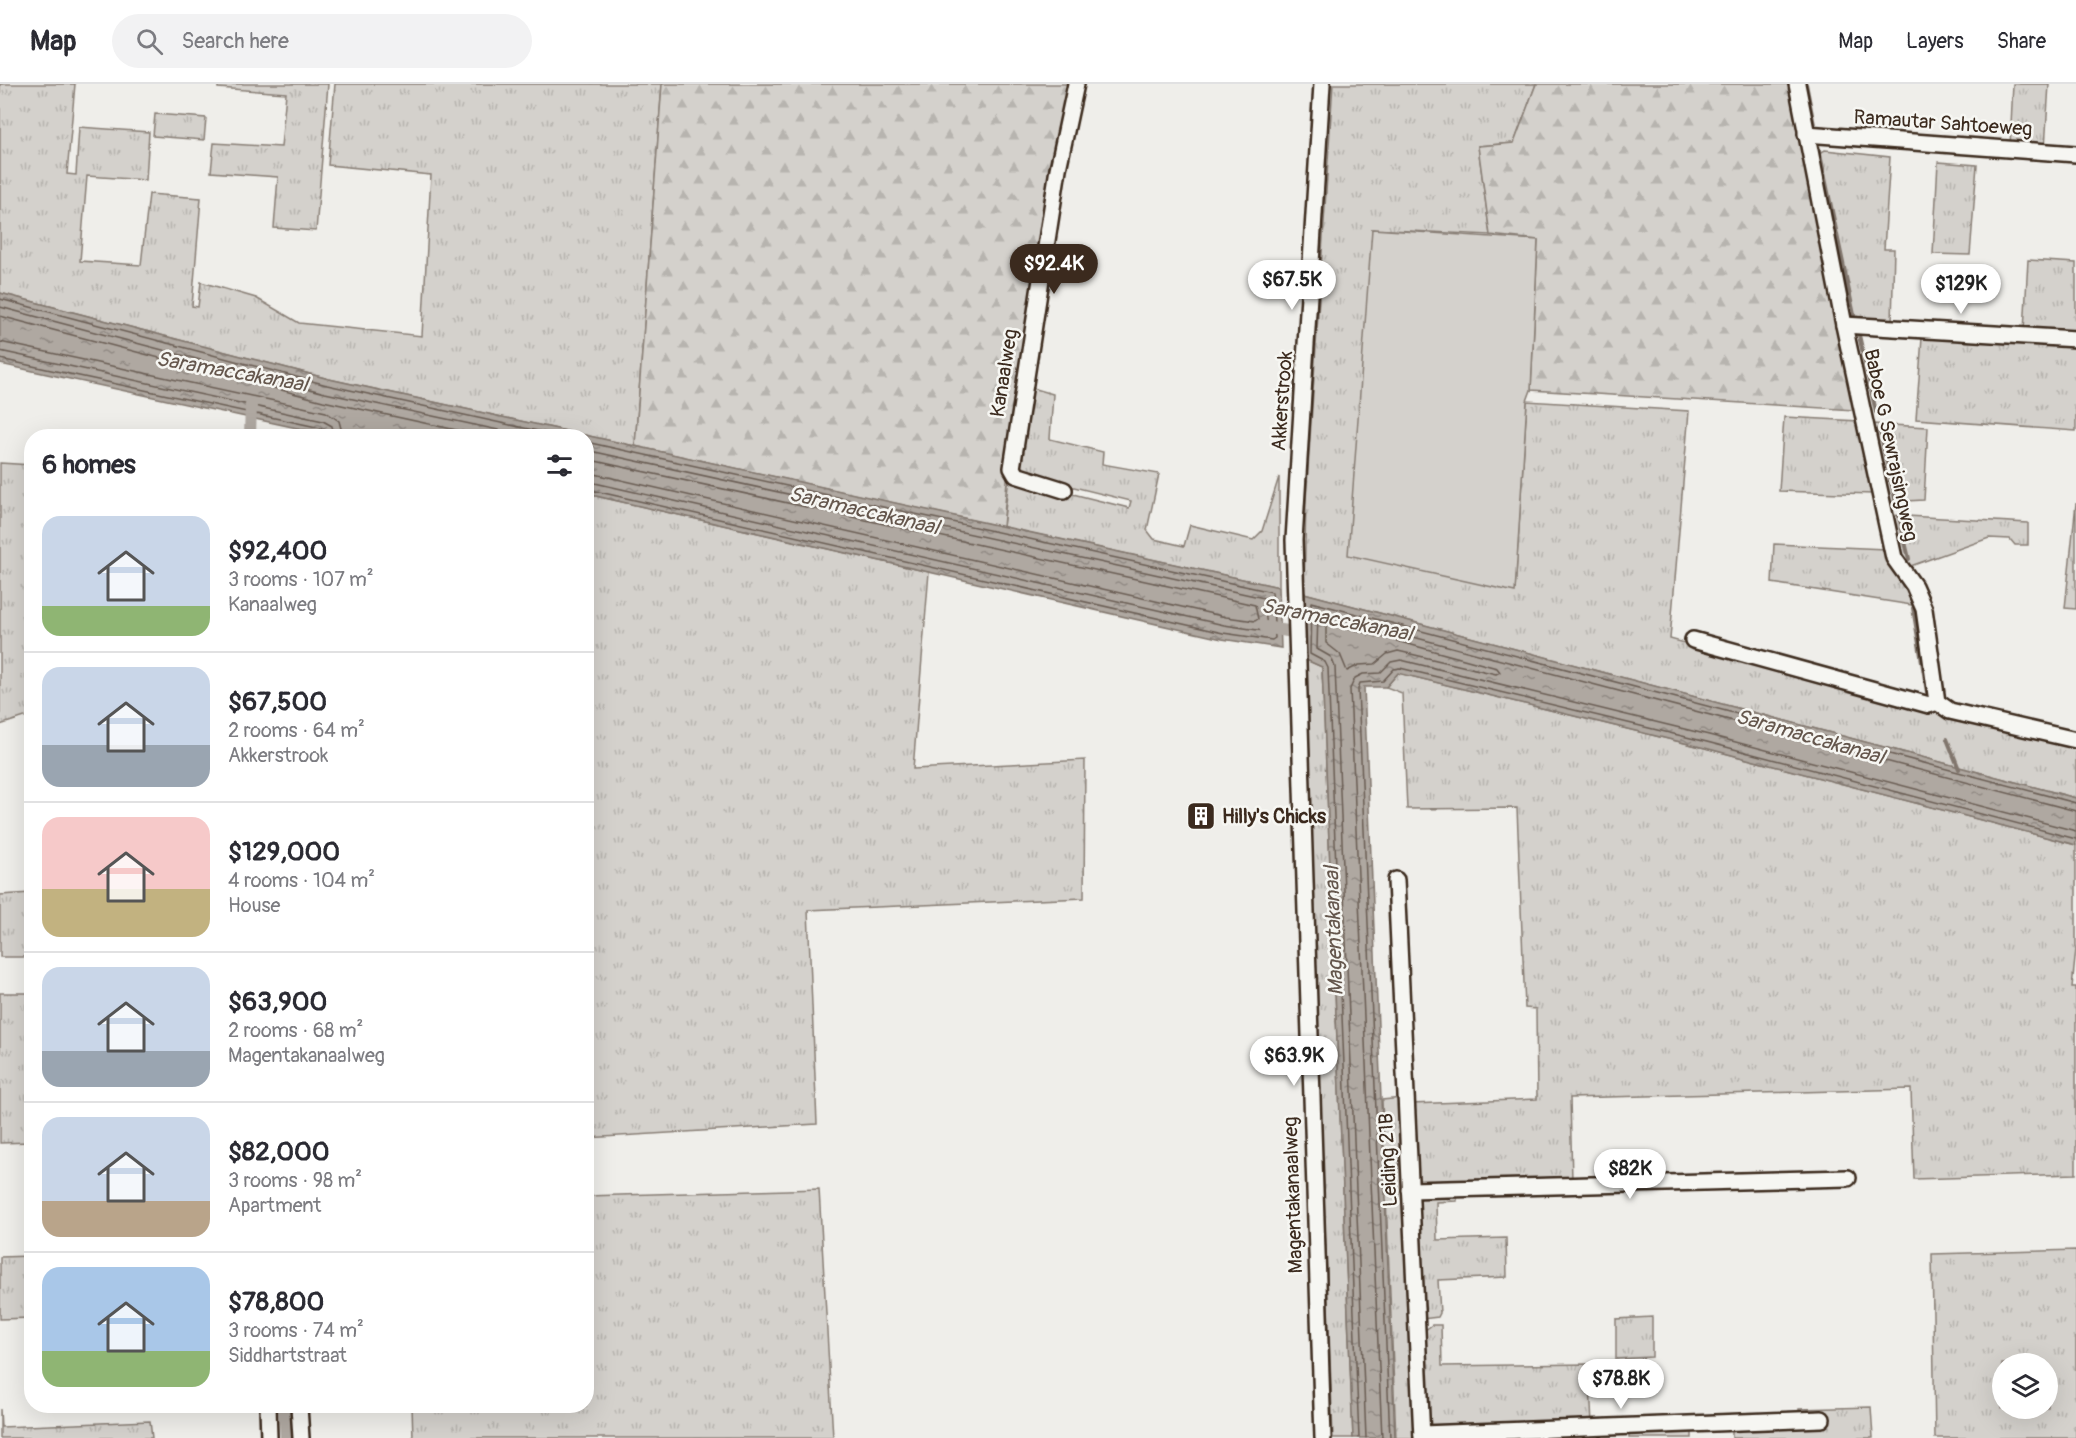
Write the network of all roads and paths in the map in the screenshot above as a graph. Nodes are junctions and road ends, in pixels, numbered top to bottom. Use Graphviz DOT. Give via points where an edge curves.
graph roads {
  1 [pos="1076,84"];
  2 [pos="1322,84"];
  3 [pos="1797,84"];
  4 [pos="1806,134"];
  5 [pos="2076,153"];
  6 [pos="1844,324"];
  7 [pos="2076,339"];
  8 [pos="1064,490"];
  9 [pos="1693,640"];
  10 [pos="1937,702"];
  11 [pos="1299,734"];
  12 [pos="2076,740"];
  13 [pos="1396,879"];
  14 [pos="1848,1178"];
  15 [pos="1410,1190"];
  16 [pos="268,1413"];
  17 [pos="299,1413"];
  18 [pos="1822,1419"];
  19 [pos="1422,1436"];
  20 [pos="269,1438"];
  21 [pos="301,1438"];
  22 [pos="1323,1438"];
  1 -- 8 [label="street, Kanaalweg" via="1058,169 1012,468 1016,475"];
  2 -- 11 [label="street, Akkerstrook" via="1294,540"];
  3 -- 4 [label="street, Baboe G Sewrajsingweg"];
  4 -- 5 [label="street, Ramautar Sahtoeweg"];
  4 -- 6 [label="street, Baboe G Sewrajsingweg"];
  6 -- 7 [label="street"];
  6 -- 10 [label="street, Baboe G Sewrajsingweg" via="1894,558 1914,586 1923,609"];
  9 -- 10 [label="street" via="1929,705"];
  10 -- 12 [label="street" via="1950,711"];
  11 -- 22 [label="street, Magentakanaalweg"];
  13 -- 15 [label="street, Leiding 21B"];
  14 -- 15 [label="street"];
  15 -- 19 [label="street, Leiding 21B"];
  16 -- 20 [label="street"];
  17 -- 21 [label="street"];
  18 -- 19 [label="street"];
}
